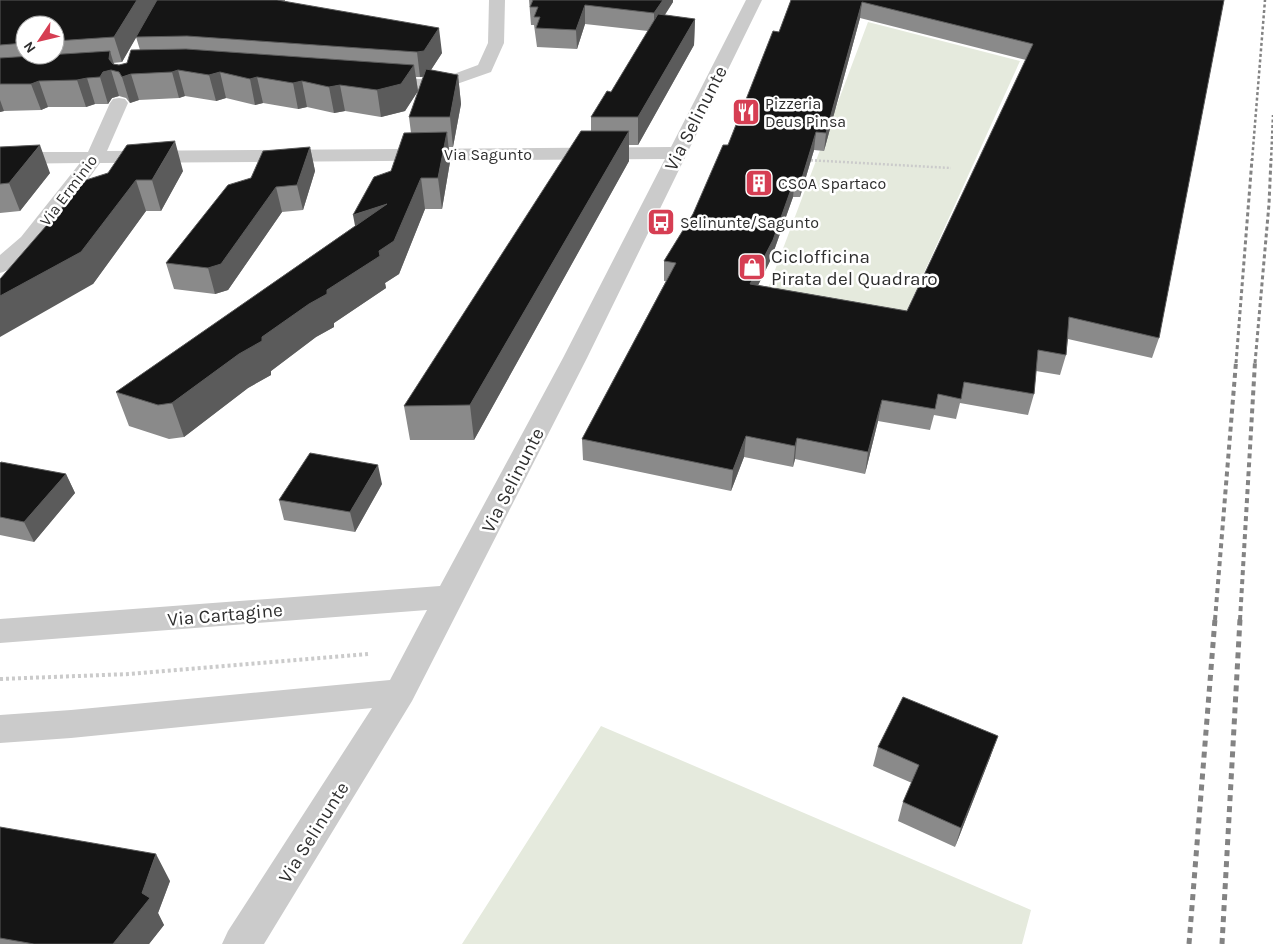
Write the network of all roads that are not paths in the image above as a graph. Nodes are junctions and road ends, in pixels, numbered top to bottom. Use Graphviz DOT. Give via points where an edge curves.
graph roads {
  1 [pos="497,0"];
  2 [pos="754,0"];
  3 [pos="367,82"];
  4 [pos="120,103"];
  5 [pos="677,153"];
  6 [pos="95,157"];
  7 [pos="0,158"];
  8 [pos="0,266"];
  9 [pos="451,597"];
  10 [pos="0,631"];
  11 [pos="400,692"];
  12 [pos="0,729"];
  13 [pos="242,944"];
  1 -- 3 [label="street" via="496,44 485,68 454,80 420,84"];
  2 -- 5 [label="street, Via Selinunte"];
  4 -- 6 [label="street, Via Erminio"];
  5 -- 6 [label="street, Via Sagunto"];
  5 -- 9 [label="street, Via Selinunte"];
  6 -- 7 [label="street, Via Sagunto"];
  6 -- 8 [label="street, Via Erminio" via="29,242"];
  9 -- 10 [label="street, Via Cartagine"];
  9 -- 11 [label="street, Via Selinunte"];
  11 -- 12 [label="street"];
  11 -- 13 [label="street, Via Selinunte"];
}
